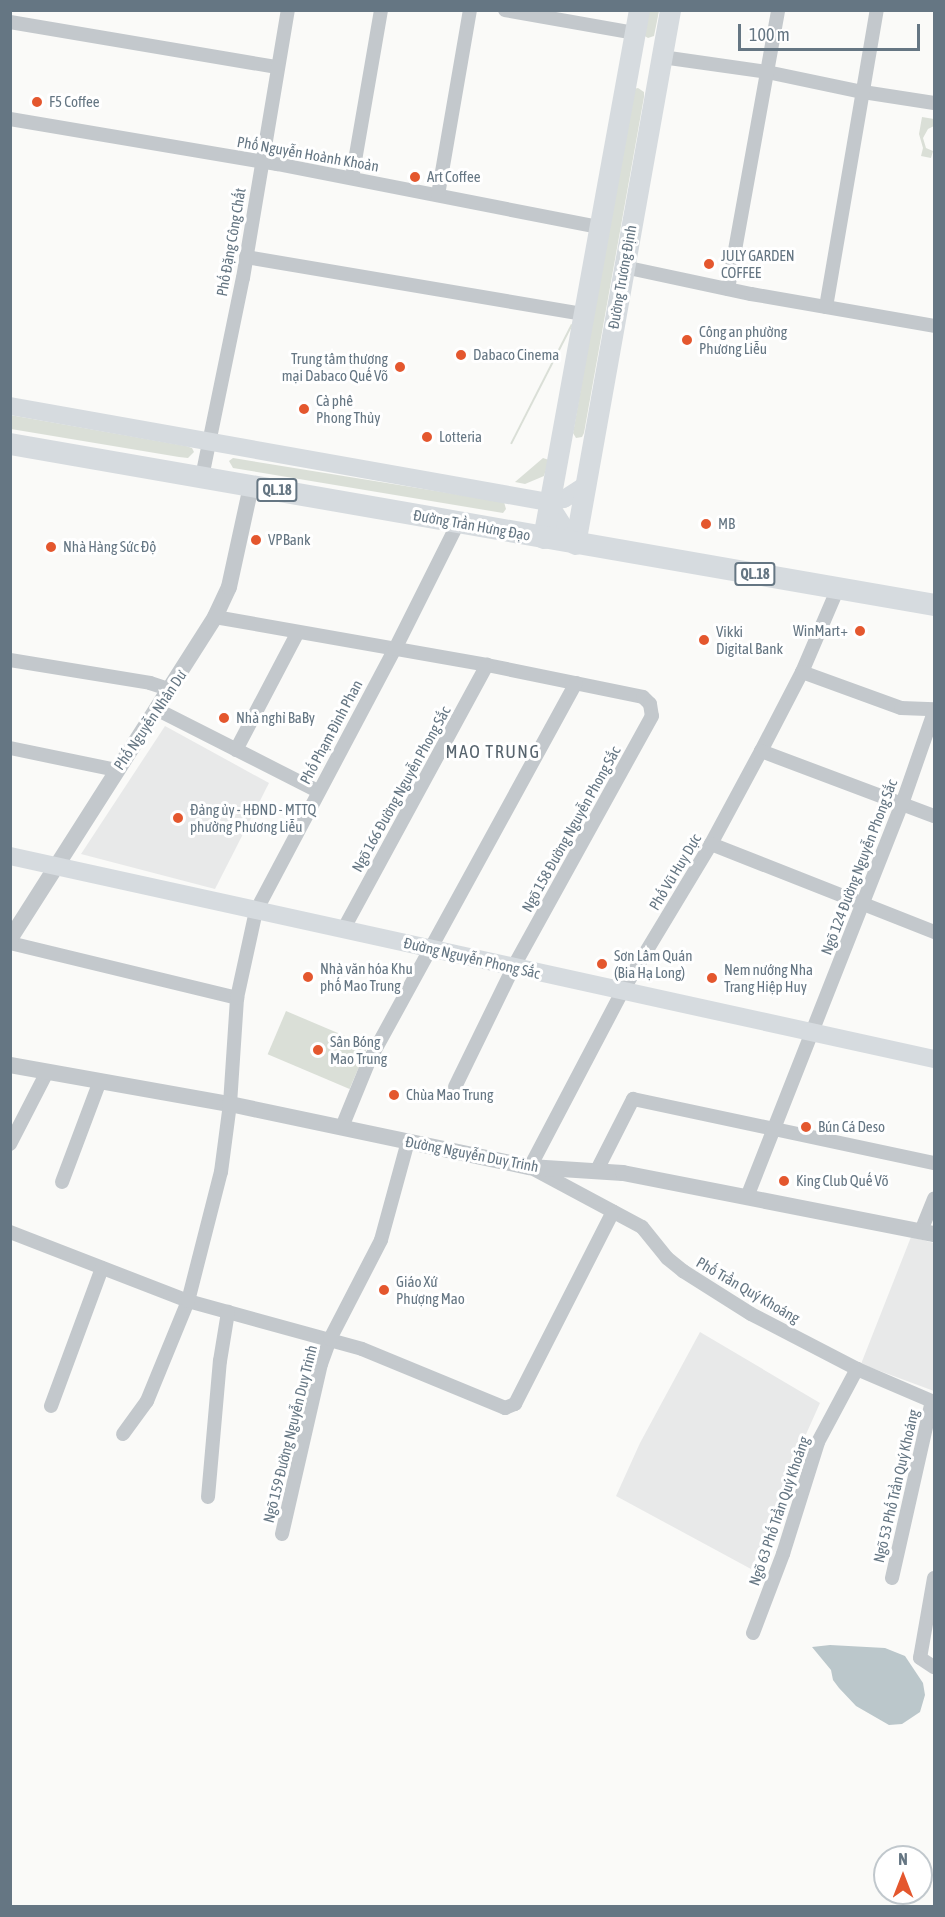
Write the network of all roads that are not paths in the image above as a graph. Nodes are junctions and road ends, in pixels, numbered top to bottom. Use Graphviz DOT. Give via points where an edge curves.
graph roads {
  1 [pos="288,10"];
  2 [pos="381,10"];
  3 [pos="470,10"];
  4 [pos="505,10"];
  5 [pos="639,10"];
  6 [pos="670,10"];
  7 [pos="778,10"];
  8 [pos="878,10"];
  9 [pos="555,15"];
  10 [pos="10,22"];
  11 [pos="633,42"];
  12 [pos="662,57"];
  13 [pos="277,68"];
  14 [pos="767,72"];
  15 [pos="862,92"];
  16 [pos="934,102"];
  17 [pos="10,119"];
  18 [pos="260,162"];
  19 [pos="352,178"];
  20 [pos="438,195"];
  21 [pos="598,227"];
  22 [pos="246,257"];
  23 [pos="624,267"];
  24 [pos="728,289"];
  25 [pos="825,307"];
  26 [pos="582,314"];
  27 [pos="934,326"];
  28 [pos="10,406"];
  29 [pos="209,440"];
  30 [pos="10,444"];
  31 [pos="202,477"];
  32 [pos="251,486"];
  33 [pos="584,486"];
  34 [pos="548,502"];
  35 [pos="458,523"];
  36 [pos="543,538"];
  37 [pos="575,544"];
  38 [pos="838,588"];
  39 [pos="934,605"];
  40 [pos="215,617"];
  41 [pos="298,632"];
  42 [pos="395,649"];
  43 [pos="10,660"];
  44 [pos="487,665"];
  45 [pos="802,672"];
  46 [pos="576,683"];
  47 [pos="171,690"];
  48 [pos="158,710"];
  49 [pos="934,711"];
  50 [pos="10,748"];
  51 [pos="236,750"];
  52 [pos="761,752"];
  53 [pos="116,770"];
  54 [pos="318,791"];
  55 [pos="902,804"];
  56 [pos="934,816"];
  57 [pos="711,844"];
  58 [pos="10,856"];
  59 [pos="59,866"];
  60 [pos="862,904"];
  61 [pos="256,911"];
  62 [pos="343,930"];
  63 [pos="934,932"];
  64 [pos="10,941"];
  65 [pos="432,949"];
  66 [pos="513,968"];
  67 [pos="623,990"];
  68 [pos="237,998"];
  69 [pos="813,1034"];
  70 [pos="934,1059"];
  71 [pos="10,1065"];
  72 [pos="47,1072"];
  73 [pos="100,1081"];
  74 [pos="455,1087"];
  75 [pos="230,1104"];
  76 [pos="342,1127"];
  77 [pos="775,1130"];
  78 [pos="408,1141"];
  79 [pos="10,1144"];
  80 [pos="934,1163"];
  81 [pos="530,1167"];
  82 [pos="596,1172"];
  83 [pos="62,1182"];
  84 [pos="747,1197"];
  85 [pos="934,1199"];
  86 [pos="613,1212"];
  87 [pos="10,1232"];
  88 [pos="928,1232"];
  89 [pos="102,1269"];
  90 [pos="188,1300"];
  91 [pos="228,1312"];
  92 [pos="330,1340"];
  93 [pos="857,1369"];
  94 [pos="933,1401"];
  95 [pos="51,1406"];
  96 [pos="123,1434"];
  97 [pos="208,1497"];
  98 [pos="282,1534"];
  99 [pos="892,1578"];
  100 [pos="934,1578"];
  101 [pos="753,1633"];
  102 [pos="934,1667"];
  1 -- 13 [label="street, Phố Đặng Công Chất"];
  2 -- 19 [label="street"];
  3 -- 20 [label="street"];
  4 -- 9 [label="street"];
  5 -- 11 [label="main road"];
  6 -- 12 [label="main road, Đường Trương Định"];
  7 -- 14 [label="street"];
  8 -- 15 [label="street"];
  9 -- 11 [label="street"];
  10 -- 13 [label="street"];
  11 -- 12 [label="main road"];
  11 -- 21 [label="main road"];
  12 -- 14 [label="street"];
  12 -- 23 [label="main road, Đường Trương Định"];
  13 -- 18 [label="street, Phố Đặng Công Chất"];
  14 -- 15 [label="street"];
  14 -- 24 [label="street"];
  15 -- 16 [label="street"];
  15 -- 25 [label="street"];
  17 -- 18 [label="street, Phố Nguyễn Hoành Khoản"];
  18 -- 19 [label="street, Phố Nguyễn Hoành Khoản"];
  18 -- 22 [label="street, Phố Đặng Công Chất"];
  19 -- 20 [label="street, Phố Nguyễn Hoành Khoản"];
  20 -- 21 [label="street, Phố Nguyễn Hoành Khoản"];
  21 -- 26 [label="main road"];
  22 -- 26 [label="street"];
  22 -- 29 [label="street, Phố Đặng Công Chất"];
  23 -- 24 [label="street"];
  23 -- 33 [label="main road, Đường Trương Định"];
  24 -- 25 [label="street"];
  25 -- 27 [label="street"];
  26 -- 34 [label="main road"];
  28 -- 29 [label="main road"];
  29 -- 31 [label="street, Phố Đặng Công Chất"];
  29 -- 34 [label="main road"];
  30 -- 31 [label="highway, Đường Trần Hưng Đạo / QL.18"];
  31 -- 32 [label="highway, Đường Trần Hưng Đạo / QL.18"];
  32 -- 35 [label="highway, Đường Trần Hưng Đạo / QL.18"];
  32 -- 40 [label="street, Phố Nguyễn Nhân Dư" via="229,587"];
  33 -- 34 [label="main road" via="564,499"];
  33 -- 37 [label="main road, Đường Trương Định"];
  34 -- 36 [label="main road"];
  34 -- 37 [label="main road"];
  35 -- 36 [label="highway, Đường Trần Hưng Đạo / QL.18"];
  35 -- 42 [label="street, Phố Phạm Đình Phan"];
  36 -- 37 [label="highway, Đường Trần Hưng Đạo / QL.18"];
  37 -- 38 [label="highway, Đường Trần Hưng Đạo / QL.18"];
  38 -- 39 [label="highway, Đường Trần Hưng Đạo / QL.18"];
  38 -- 45 [label="street, Phố Vũ Huy Dực"];
  40 -- 41 [label="street"];
  40 -- 47 [label="street, Phố Nguyễn Nhân Dư"];
  41 -- 42 [label="street"];
  41 -- 51 [label="street"];
  42 -- 44 [label="street"];
  42 -- 54 [label="street, Phố Phạm Đình Phan"];
  43 -- 47 [label="street" via="150,683"];
  44 -- 46 [label="street"];
  44 -- 62 [label="street, Ngõ 166 Đường Nguyễn Phong Sắc"];
  45 -- 49 [label="street" via="901,708"];
  45 -- 52 [label="street, Phố Vũ Huy Dực"];
  46 -- 65 [label="street"];
  46 -- 66 [label="street, Ngõ 158 Đường Nguyễn Phong Sắc" via="643,697 651,704 652,716"];
  47 -- 48 [label="street, Phố Nguyễn Nhân Dư"];
  48 -- 51 [label="street"];
  48 -- 53 [label="street, Phố Nguyễn Nhân Dư"];
  49 -- 55 [label="street, Ngõ 124 Đường Nguyễn Phong Sắc"];
  50 -- 53 [label="street"];
  51 -- 54 [label="street"];
  52 -- 55 [label="street"];
  52 -- 57 [label="street, Phố Vũ Huy Dực"];
  53 -- 59 [label="street, Phố Nguyễn Nhân Dư"];
  54 -- 61 [label="street, Phố Phạm Đình Phan"];
  55 -- 56 [label="street"];
  55 -- 60 [label="street, Ngõ 124 Đường Nguyễn Phong Sắc"];
  57 -- 60 [label="street"];
  57 -- 67 [label="street, Phố Vũ Huy Dực"];
  58 -- 59 [label="main road, Đường Nguyễn Phong Sắc"];
  59 -- 61 [label="main road, Đường Nguyễn Phong Sắc"];
  59 -- 64 [label="street, Phố Nguyễn Nhân Dư"];
  60 -- 63 [label="street"];
  60 -- 69 [label="street, Ngõ 124 Đường Nguyễn Phong Sắc"];
  61 -- 62 [label="main road, Đường Nguyễn Phong Sắc"];
  61 -- 68 [label="street, Phố Phạm Đình Phan"];
  62 -- 65 [label="main road, Đường Nguyễn Phong Sắc"];
  64 -- 68 [label="street"];
  65 -- 66 [label="main road, Đường Nguyễn Phong Sắc"];
  65 -- 76 [label="street" via="369,1061"];
  66 -- 67 [label="main road, Đường Nguyễn Phong Sắc"];
  66 -- 74 [label="street, Ngõ 158 Đường Nguyễn Phong Sắc"];
  67 -- 69 [label="main road, Đường Nguyễn Phong Sắc"];
  67 -- 81 [label="street, Phố Vũ Huy Dực"];
  68 -- 75 [label="street, Phố Phạm Đình Phan"];
  69 -- 70 [label="main road, Đường Nguyễn Phong Sắc"];
  69 -- 77 [label="street, Ngõ 124 Đường Nguyễn Phong Sắc"];
  71 -- 72 [label="street, Đường Nguyễn Duy Trinh"];
  72 -- 73 [label="street, Đường Nguyễn Duy Trinh"];
  72 -- 79 [label="street"];
  73 -- 75 [label="street, Đường Nguyễn Duy Trinh"];
  73 -- 83 [label="street"];
  75 -- 76 [label="street, Đường Nguyễn Duy Trinh"];
  75 -- 90 [label="street, Phố Phạm Đình Phan" via="221,1172"];
  76 -- 78 [label="street, Đường Nguyễn Duy Trinh"];
  77 -- 80 [label="street"];
  77 -- 82 [label="street" via="633,1099"];
  77 -- 84 [label="street, Ngõ 124 Đường Nguyễn Phong Sắc"];
  78 -- 81 [label="street, Đường Nguyễn Duy Trinh"];
  78 -- 92 [label="street, Ngõ 159 Đường Nguyễn Duy Trinh" via="381,1240"];
  81 -- 82 [label="street, Đường Nguyễn Duy Trinh"];
  81 -- 86 [label="street, Phố Trần Quý Khoáng"];
  82 -- 84 [label="street, Đường Nguyễn Duy Trinh" via="623,1173"];
  84 -- 88 [label="street, Đường Nguyễn Duy Trinh"];
  85 -- 88 [label="street"];
  86 -- 92 [label="street" via="511,1408 493,1405 362,1349"];
  86 -- 93 [label="street, Phố Trần Quý Khoáng" via="642,1227 667,1258 699,1283"];
  87 -- 89 [label="street"];
  89 -- 90 [label="street"];
  89 -- 95 [label="street"];
  90 -- 91 [label="street"];
  90 -- 96 [label="street, Phố Phạm Đình Phan" via="147,1401"];
  91 -- 92 [label="street"];
  91 -- 97 [label="street"];
  92 -- 98 [label="street, Ngõ 159 Đường Nguyễn Duy Trinh"];
  93 -- 94 [label="street, Phố Trần Quý Khoáng"];
  93 -- 101 [label="street, Ngõ 63 Phố Trần Quý Khoáng" via="818,1442"];
  94 -- 99 [label="street, Ngõ 53 Phố Trần Quý Khoáng"];
  100 -- 102 [label="street" via="920,1659"];
}
